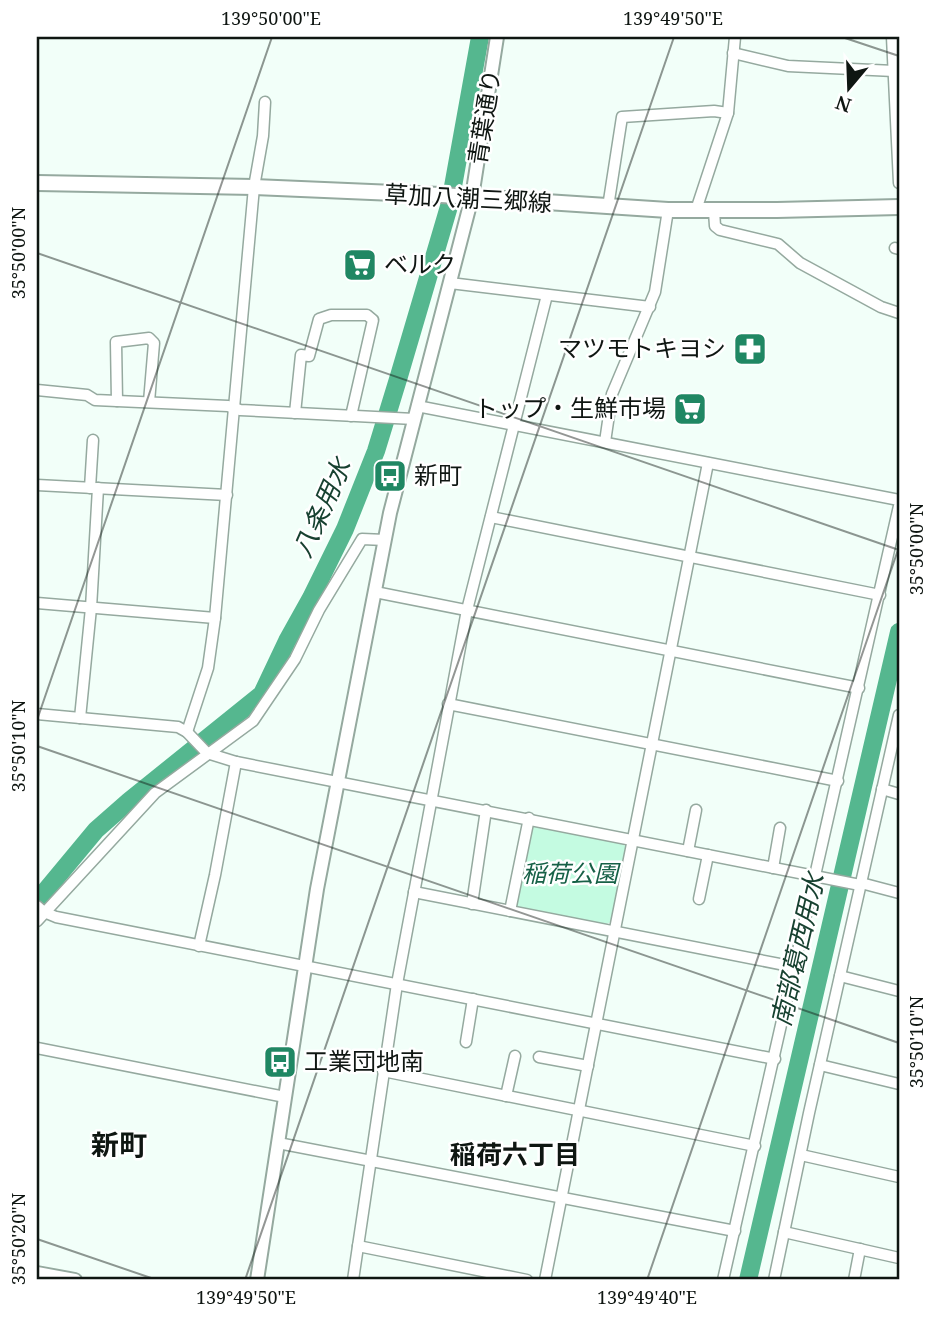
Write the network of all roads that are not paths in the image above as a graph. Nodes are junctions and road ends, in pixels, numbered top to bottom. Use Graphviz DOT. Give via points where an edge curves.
graph roads {
  1 [pos="497,37"];
  2 [pos="735,37"];
  3 [pos="892,37"];
  4 [pos="733,53"];
  5 [pos="894,71"];
  6 [pos="265,102"];
  7 [pos="728,113"];
  8 [pos="37,183"];
  9 [pos="899,183"];
  10 [pos="254,187"];
  11 [pos="472,197"];
  12 [pos="608,207"];
  13 [pos="899,207"];
  14 [pos="668,210"];
  15 [pos="696,210"];
  16 [pos="714,211"];
  17 [pos="450,283"];
  18 [pos="547,295"];
  19 [pos="650,307"];
  20 [pos="899,313"];
  21 [pos="37,390"];
  22 [pos="117,401"];
  23 [pos="149,402"];
  24 [pos="417,406"];
  25 [pos="234,408"];
  26 [pos="295,413"];
  27 [pos="351,416"];
  28 [pos="414,419"];
  29 [pos="515,424"];
  30 [pos="93,440"];
  31 [pos="605,442"];
  32 [pos="708,463"];
  33 [pos="37,485"];
  34 [pos="94,488"];
  35 [pos="227,495"];
  36 [pos="899,500"];
  37 [pos="899,506"];
  38 [pos="491,517"];
  39 [pos="384,540"];
  40 [pos="690,557"];
  41 [pos="375,592"];
  42 [pos="880,595"];
  43 [pos="37,603"];
  44 [pos="91,608"];
  45 [pos="467,610"];
  46 [pos="215,618"];
  47 [pos="671,650"];
  48 [pos="859,688"];
  49 [pos="448,704"];
  50 [pos="37,714"];
  51 [pos="899,715"];
  52 [pos="80,718"];
  53 [pos="187,732"];
  54 [pos="652,745"];
  55 [pos="207,753"];
  56 [pos="236,762"];
  57 [pos="338,781"];
  58 [pos="838,781"];
  59 [pos="882,789"];
  60 [pos="899,793"];
  61 [pos="430,799"];
  62 [pos="486,810"];
  63 [pos="696,810"];
  64 [pos="528,818"];
  65 [pos="780,828"];
  66 [pos="633,839"];
  67 [pos="688,850"];
  68 [pos="708,855"];
  69 [pos="772,868"];
  70 [pos="816,877"];
  71 [pos="860,884"];
  72 [pos="414,892"];
  73 [pos="899,893"];
  74 [pos="699,899"];
  75 [pos="472,904"];
  76 [pos="510,911"];
  77 [pos="39,913"];
  78 [pos="614,932"];
  79 [pos="199,946"];
  80 [pos="305,967"];
  81 [pos="795,967"];
  82 [pos="840,976"];
  83 [pos="397,984"];
  84 [pos="899,991"];
  85 [pos="473,999"];
  86 [pos="596,1024"];
  87 [pos="466,1042"];
  88 [pos="37,1048"];
  89 [pos="515,1056"];
  90 [pos="539,1057"];
  91 [pos="775,1059"];
  92 [pos="820,1065"];
  93 [pos="588,1066"];
  94 [pos="383,1071"];
  95 [pos="899,1084"];
  96 [pos="285,1097"];
  97 [pos="506,1097"];
  98 [pos="580,1110"];
  99 [pos="278,1143"];
  100 [pos="755,1146"];
  101 [pos="801,1155"];
  102 [pos="370,1159"];
  103 [pos="899,1177"];
  104 [pos="562,1197"];
  105 [pos="735,1231"];
  106 [pos="784,1232"];
  107 [pos="358,1246"];
  108 [pos="860,1249"];
  109 [pos="899,1258"];
  110 [pos="37,1273"];
  111 [pos="75,1280"];
  112 [pos="257,1280"];
  113 [pos="353,1280"];
  114 [pos="527,1280"];
  115 [pos="545,1280"];
  116 [pos="723,1280"];
  117 [pos="774,1280"];
  118 [pos="854,1280"];
  1 -- 11 [label="street, 青葉通り"];
  2 -- 4 [label="street"];
  3 -- 5 [label="street"];
  4 -- 5 [label="street" via="788,66"];
  4 -- 7 [label="street"];
  5 -- 9 [label="street"];
  6 -- 10 [label="street"];
  7 -- 12 [label="street" via="622,117"];
  7 -- 15 [label="street"];
  8 -- 10 [label="main road, 草加八潮三郷線"];
  10 -- 11 [label="main road, 草加八潮三郷線"];
  10 -- 25 [label="street"];
  11 -- 12 [label="main road, 草加八潮三郷線"];
  11 -- 17 [label="street, 青葉通り"];
  12 -- 14 [label="main road, 草加八潮三郷線"];
  13 -- 16 [label="main road, 草加八潮三郷線"];
  14 -- 15 [label="main road, 草加八潮三郷線"];
  14 -- 19 [label="street"];
  15 -- 16 [label="main road, 草加八潮三郷線"];
  16 -- 20 [label="street" via="715,226 720,230 778,244 800,263"];
  17 -- 18 [label="street"];
  17 -- 24 [label="street, 青葉通り"];
  18 -- 19 [label="street"];
  18 -- 29 [label="street"];
  19 -- 31 [label="street" via="612,394"];
  21 -- 22 [label="street"];
  22 -- 23 [label="street"];
  22 -- 23 [label="street" via="116,342 149,338 154,344"];
  23 -- 25 [label="street"];
  24 -- 28 [label="street, 青葉通り"];
  24 -- 29 [label="street"];
  25 -- 26 [label="street"];
  25 -- 35 [label="street"];
  26 -- 27 [label="street"];
  26 -- 27 [label="street" via="301,355 309,356 318,319 368,315 373,320"];
  27 -- 28 [label="street"];
  28 -- 39 [label="street, 青葉通り"];
  29 -- 31 [label="street"];
  29 -- 38 [label="street"];
  30 -- 34 [label="street"];
  31 -- 32 [label="street"];
  32 -- 36 [label="street"];
  32 -- 40 [label="street"];
  33 -- 34 [label="street"];
  34 -- 35 [label="street"];
  34 -- 44 [label="street"];
  35 -- 46 [label="street"];
  37 -- 42 [label="street"];
  38 -- 40 [label="street"];
  38 -- 45 [label="street"];
  39 -- 41 [label="street, 青葉通り"];
  39 -- 55 [label="street" via="362,539 318,610 295,659 253,721"];
  40 -- 42 [label="street"];
  40 -- 47 [label="street"];
  41 -- 45 [label="street"];
  41 -- 57 [label="street, 青葉通り"];
  42 -- 48 [label="street"];
  43 -- 44 [label="street"];
  44 -- 46 [label="street"];
  44 -- 52 [label="street"];
  45 -- 47 [label="street"];
  45 -- 49 [label="street"];
  46 -- 53 [label="street" via="208,668"];
  47 -- 48 [label="street"];
  47 -- 54 [label="street"];
  48 -- 58 [label="street"];
  49 -- 54 [label="street"];
  49 -- 61 [label="street"];
  50 -- 52 [label="street"];
  51 -- 59 [label="street"];
  52 -- 53 [label="street" via="178,727"];
  53 -- 55 [label="street"];
  54 -- 58 [label="street"];
  54 -- 66 [label="street"];
  55 -- 56 [label="street"];
  55 -- 77 [label="street" via="155,793"];
  56 -- 57 [label="street"];
  56 -- 79 [label="street"];
  57 -- 61 [label="street"];
  57 -- 80 [label="street, 青葉通り"];
  58 -- 70 [label="street"];
  59 -- 60 [label="street"];
  59 -- 71 [label="street"];
  61 -- 62 [label="street"];
  61 -- 72 [label="street"];
  62 -- 64 [label="street"];
  62 -- 75 [label="street"];
  63 -- 67 [label="street"];
  64 -- 66 [label="street"];
  64 -- 76 [label="street"];
  65 -- 69 [label="street"];
  66 -- 67 [label="street"];
  66 -- 78 [label="street"];
  67 -- 68 [label="street"];
  68 -- 69 [label="street"];
  68 -- 74 [label="street"];
  69 -- 70 [label="street"];
  70 -- 71 [label="street"];
  70 -- 81 [label="street"];
  71 -- 73 [label="street"];
  71 -- 82 [label="street"];
  72 -- 75 [label="street"];
  72 -- 83 [label="street"];
  75 -- 76 [label="street"];
  76 -- 78 [label="street"];
  77 -- 79 [label="street"];
  78 -- 81 [label="street"];
  78 -- 86 [label="street"];
  79 -- 80 [label="street"];
  80 -- 83 [label="street"];
  80 -- 96 [label="street, 青葉通り"];
  81 -- 91 [label="street"];
  82 -- 84 [label="street"];
  82 -- 92 [label="street"];
  83 -- 85 [label="street"];
  83 -- 94 [label="street"];
  85 -- 86 [label="street"];
  85 -- 87 [label="street"];
  86 -- 91 [label="street"];
  86 -- 93 [label="street"];
  88 -- 96 [label="street"];
  89 -- 97 [label="street"];
  90 -- 93 [label="street"];
  91 -- 100 [label="street"];
  92 -- 95 [label="street"];
  92 -- 101 [label="street"];
  93 -- 98 [label="street"];
  94 -- 97 [label="street"];
  94 -- 102 [label="street"];
  96 -- 99 [label="street, 青葉通り"];
  97 -- 98 [label="street"];
  98 -- 100 [label="street"];
  98 -- 104 [label="street"];
  99 -- 102 [label="street"];
  99 -- 112 [label="street, 青葉通り"];
  100 -- 105 [label="street"];
  101 -- 103 [label="street"];
  101 -- 106 [label="street"];
  102 -- 104 [label="street"];
  102 -- 107 [label="street"];
  104 -- 105 [label="street"];
  104 -- 115 [label="street"];
  105 -- 116 [label="street"];
  106 -- 108 [label="street"];
  106 -- 117 [label="street"];
  107 -- 113 [label="street"];
  107 -- 114 [label="street"];
  108 -- 109 [label="street"];
  108 -- 118 [label="street"];
  110 -- 111 [label="street"];
}
